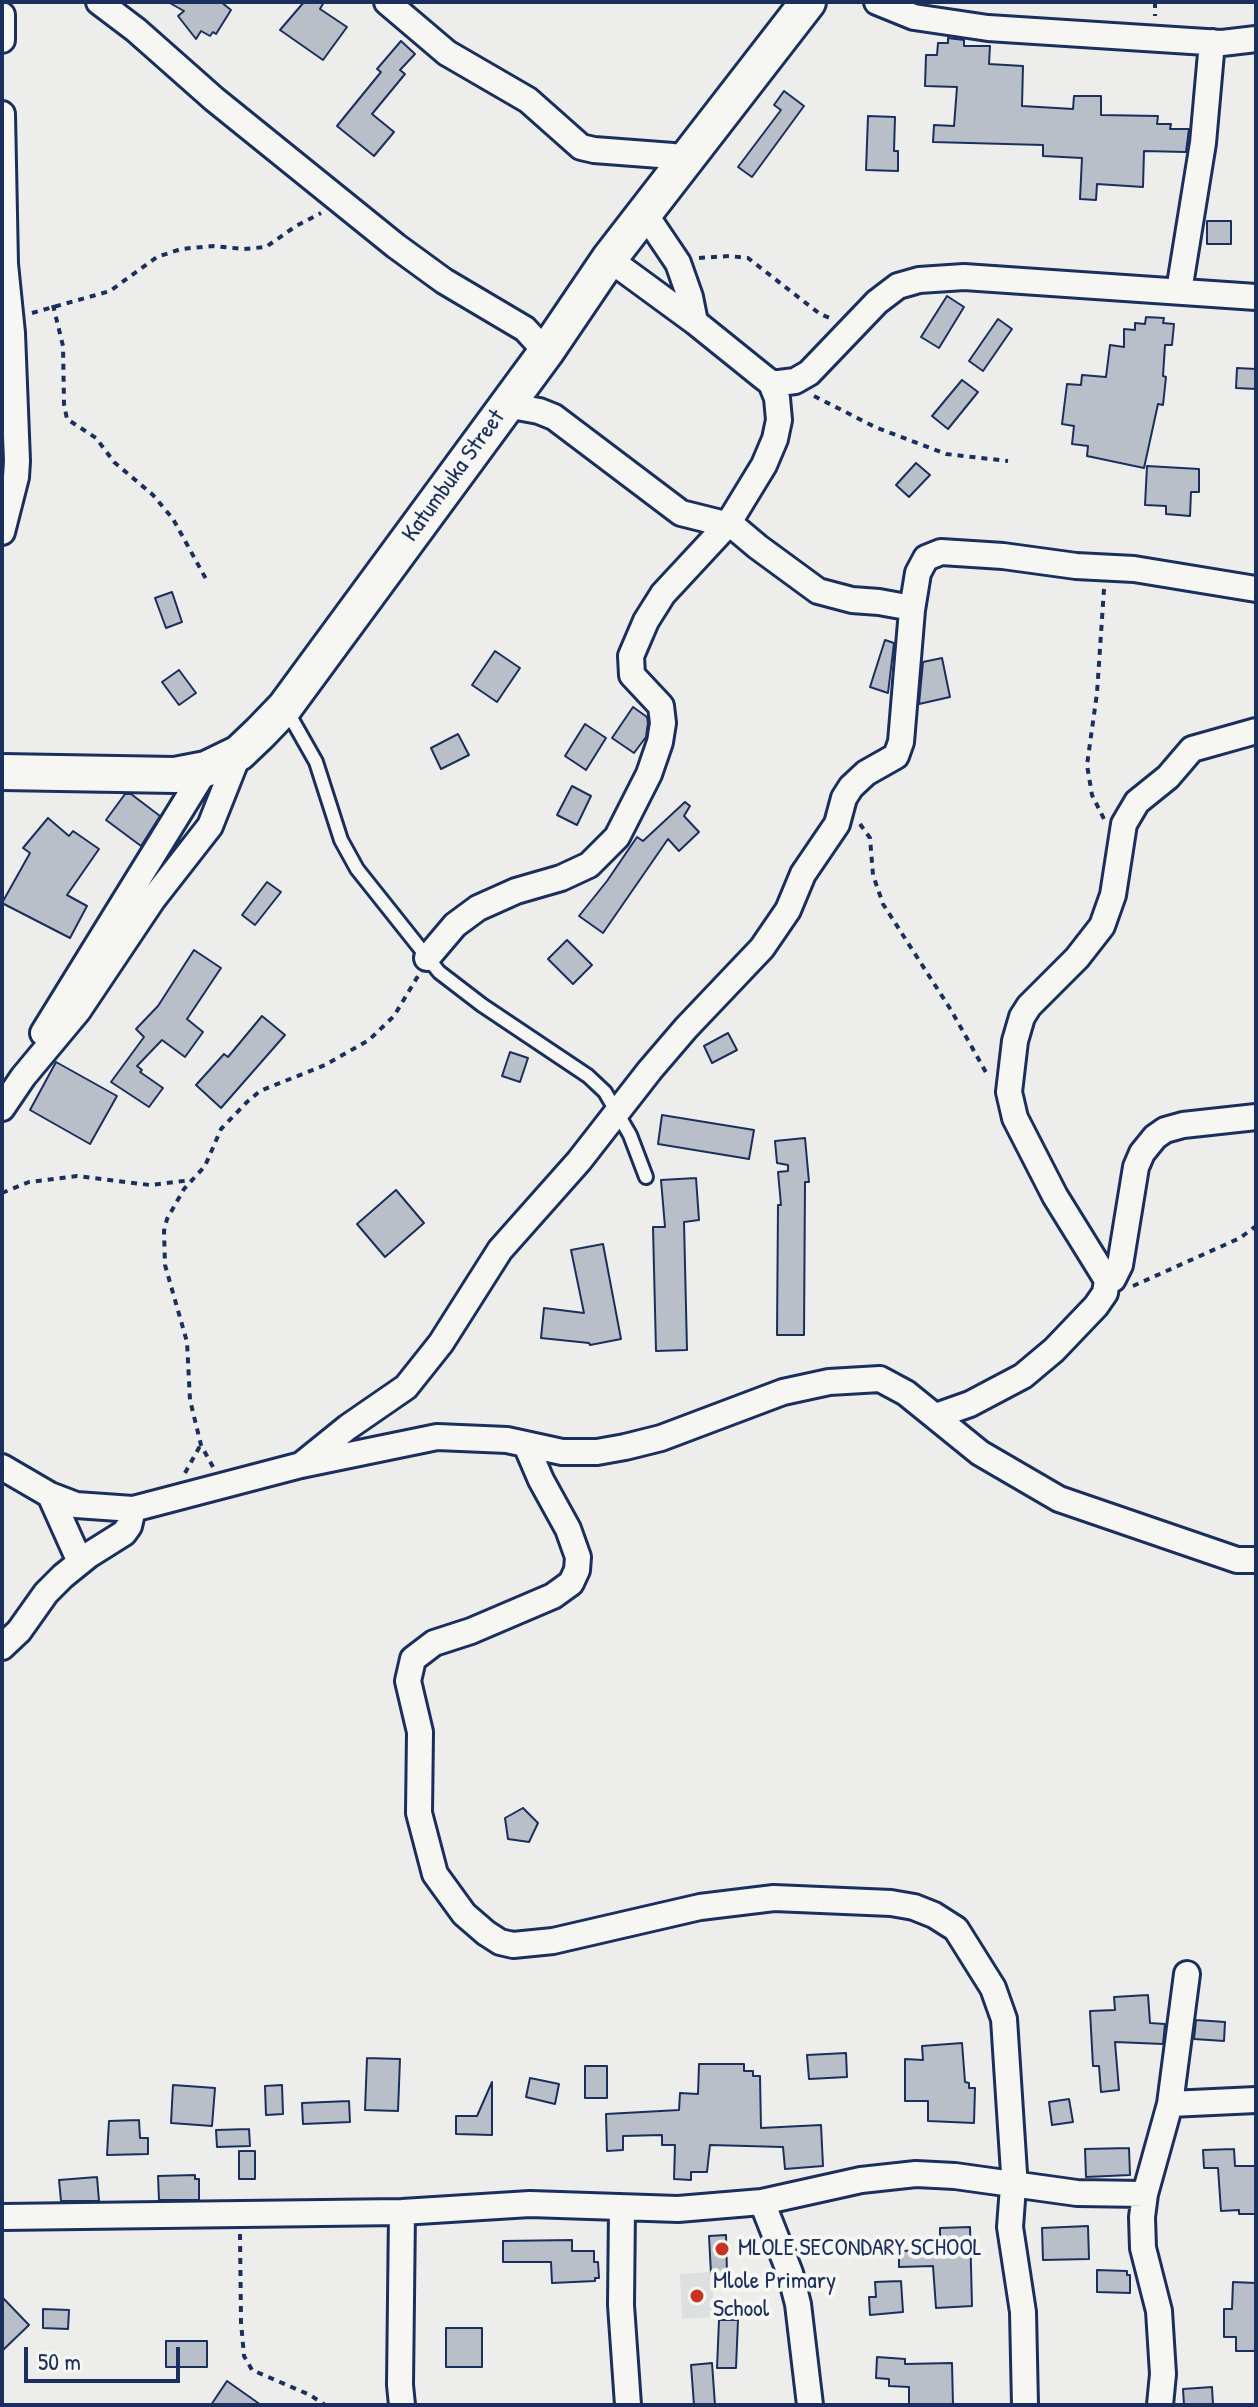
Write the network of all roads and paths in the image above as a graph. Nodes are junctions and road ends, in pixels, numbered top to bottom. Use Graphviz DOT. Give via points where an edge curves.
graph roads {
  1 [pos="99,2"];
  2 [pos="387,2"];
  3 [pos="877,2"];
  4 [pos="805,3"];
  5 [pos="2,15"];
  6 [pos="1256,39"];
  7 [pos="2,40"];
  8 [pos="1212,42"];
  9 [pos="2,114"];
  10 [pos="684,164"];
  11 [pos="333,196"];
  12 [pos="645,214"];
  13 [pos="609,259"];
  14 [pos="678,263"];
  15 [pos="1179,291"];
  16 [pos="1256,297"];
  17 [pos="53,305"];
  18 [pos="863,315"];
  19 [pos="11,319"];
  20 [pos="695,322"];
  21 [pos="546,352"];
  22 [pos="779,382"];
  23 [pos="506,405"];
  24 [pos="1008,461"];
  25 [pos="728,524"];
  26 [pos="2,532"];
  27 [pos="1108,567"];
  28 [pos="206,579"];
  29 [pos="1256,589"];
  30 [pos="912,608"];
  31 [pos="285,707"];
  32 [pos="1256,731"];
  33 [pos="239,753"];
  34 [pos="206,769"];
  35 [pos="2,772"];
  36 [pos="842,809"];
  37 [pos="1120,840"];
  38 [pos="427,958"];
  39 [pos="2,1100"];
  40 [pos="1010,1106"];
  41 [pos="2,1108"];
  42 [pos="618,1111"];
  43 [pos="1256,1117"];
  44 [pos="646,1177"];
  45 [pos="193,1180"];
  46 [pos="2,1193"];
  47 [pos="1256,1226"];
  48 [pos="1107,1280"];
  49 [pos="1096,1306"];
  50 [pos="936,1416"];
  51 [pos="526,1445"];
  52 [pos="301,1465"];
  53 [pos="2,1467"];
  54 [pos="234,1481"];
  55 [pos="50,1495"];
  56 [pos="133,1509"];
  57 [pos="1256,1560"];
  58 [pos="80,1562"];
  59 [pos="2,1647"];
  60 [pos="1187,1974"];
  61 [pos="1256,2100"];
  62 [pos="1170,2104"];
  63 [pos="1014,2185"];
  64 [pos="1145,2194"];
  65 [pos="762,2202"];
  66 [pos="622,2208"];
  67 [pos="402,2212"];
  68 [pos="240,2215"];
  69 [pos="2,2217"];
  70 [pos="325,2405"];
  71 [pos="402,2405"];
  72 [pos="628,2405"];
  73 [pos="810,2405"];
  74 [pos="1025,2405"];
  75 [pos="1160,2405"];
  1 -- 11 [label="street"];
  2 -- 10 [label="street" via="447,53 528,100 581,147 673,156"];
  3 -- 8 [label="street" via="942,23"];
  4 -- 10 [label="main road, Katumbuka Street"];
  5 -- 7 [label="street"];
  6 -- 8 [label="street"];
  8 -- 15 [label="street" via="1203,143"];
  9 -- 19 [label="street"];
  10 -- 12 [label="main road, Katumbuka Street"];
  11 -- 17 [label="path" via="326,211 266,247 181,249 157,257 110,291"];
  11 -- 21 [label="street" via="444,281 525,329"];
  12 -- 13 [label="main road, Katumbuka Street"];
  12 -- 14 [label="street"];
  13 -- 20 [label="street"];
  13 -- 21 [label="main road, Katumbuka Street"];
  14 -- 18 [label="path" via="742,256 825,317"];
  14 -- 20 [label="street"];
  15 -- 16 [label="street"];
  15 -- 18 [label="street" via="964,277 908,282"];
  17 -- 19 [label="path"];
  17 -- 28 [label="path" via="63,346 67,419 96,438 114,462 153,495 173,519"];
  18 -- 22 [label="street" via="809,373"];
  19 -- 26 [label="street" via="17,461"];
  20 -- 22 [label="street"];
  21 -- 23 [label="main road, Katumbuka Street"];
  22 -- 24 [label="path" via="946,454"];
  22 -- 25 [label="street" via="775,439"];
  23 -- 25 [label="street" via="539,411 568,425 681,513"];
  23 -- 31 [label="main road, Katumbuka Street"];
  25 -- 30 [label="street" via="818,591"];
  25 -- 38 [label="street" via="663,594 631,656 632,675 661,706 663,723 649,774 617,837 589,865 478,908"];
  27 -- 29 [label="street"];
  27 -- 30 [label="street" via="937,553 921,564"];
  27 -- 37 [label="path" via="1087,774 1097,806"];
  30 -- 36 [label="street" via="900,748 894,758 851,787"];
  31 -- 33 [label="main road, Katumbuka Street"];
  31 -- 38 [label="lane" via="316,762 348,856"];
  32 -- 37 [label="street" via="1187,753 1137,802"];
  33 -- 34 [label="main road, Katumbuka Street"];
  33 -- 41 [label="street" via="210,826"];
  34 -- 35 [label="main road, Katumbuka Street" via="175,775"];
  34 -- 39 [label="street"];
  36 -- 40 [label="path" via="870,838 876,886 891,917 997,1094"];
  36 -- 42 [label="street" via="762,948"];
  37 -- 40 [label="street" via="1113,895 1102,926 1022,1017 1009,1074"];
  38 -- 42 [label="lane" via="453,984 588,1076"];
  38 -- 45 [label="path" via="404,1002 377,1033 325,1065 260,1091 221,1129"];
  40 -- 48 [label="street" via="1041,1171"];
  42 -- 44 [label="lane"];
  42 -- 52 [label="street" via="500,1250 406,1387"];
  43 -- 48 [label="street" via="1183,1125 1155,1137 1136,1167 1124,1249 1113,1279"];
  45 -- 46 [label="path" via="150,1185 77,1176 29,1182"];
  45 -- 54 [label="path" via="167,1219 165,1265 187,1342 189,1391 201,1445 214,1468"];
  47 -- 49 [label="path"];
  48 -- 49 [label="street"];
  49 -- 50 [label="street" via="1023,1376"];
  50 -- 51 [label="street" via="884,1381 851,1380 762,1398 625,1447 562,1452"];
  50 -- 57 [label="street" via="980,1453 1059,1499 1237,1560"];
  51 -- 52 [label="street" via="437,1437"];
  51 -- 63 [label="street" via="575,1548 574,1577 535,1605 434,1643 413,1659 408,1681 420,1732 419,1813 435,1874 464,1914 500,1942 513,1945 553,1941 700,1907 774,1898 891,1903 934,1915 956,1929 1000,2004"];
  52 -- 54 [label="street"];
  53 -- 55 [label="street"];
  54 -- 56 [label="street"];
  55 -- 56 [label="street" via="76,1505"];
  55 -- 58 [label="street"];
  56 -- 58 [label="street" via="124,1533"];
  58 -- 59 [label="street" via="46,1593"];
  60 -- 62 [label="street"];
  61 -- 62 [label="street"];
  62 -- 64 [label="street"];
  63 -- 64 [label="street"];
  63 -- 65 [label="street" via="955,2176 886,2176"];
  63 -- 74 [label="street" via="1010,2227 1023,2312"];
  64 -- 75 [label="street" via="1143,2248 1162,2347"];
  65 -- 66 [label="street"];
  65 -- 73 [label="street" via="798,2304"];
  66 -- 67 [label="street" via="530,2204"];
  66 -- 72 [label="street"];
  67 -- 68 [label="street"];
  67 -- 71 [label="street"];
  68 -- 69 [label="street"];
  68 -- 70 [label="path" via="244,2356 252,2370"];
}
